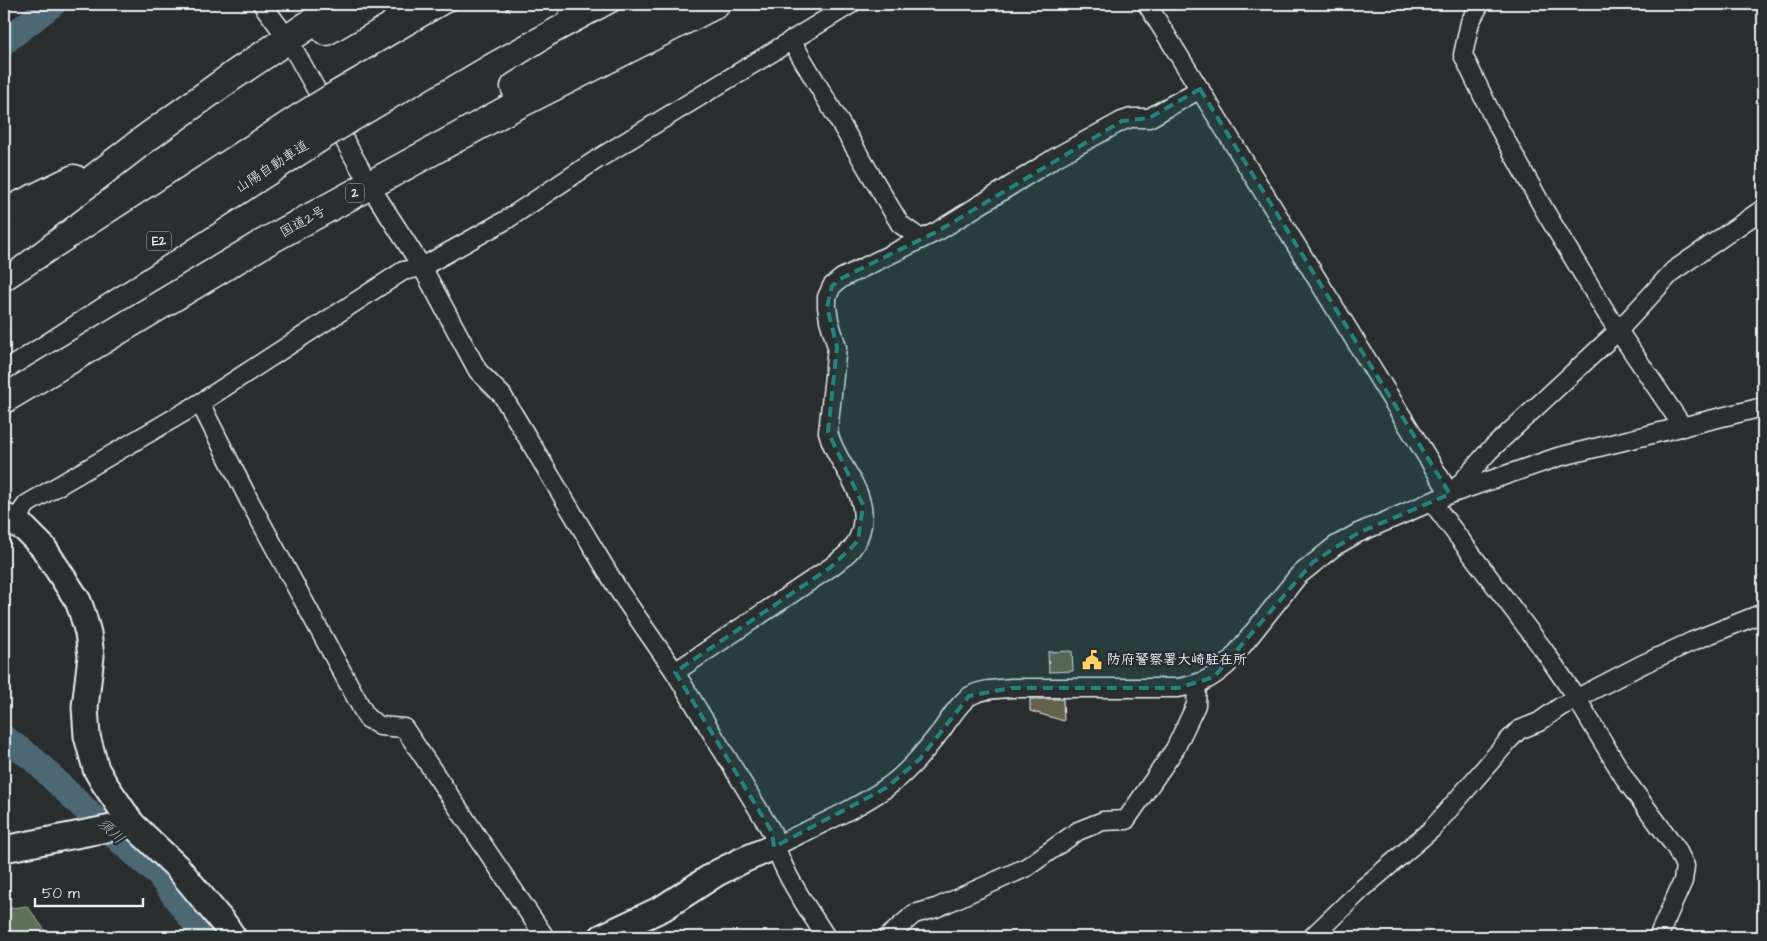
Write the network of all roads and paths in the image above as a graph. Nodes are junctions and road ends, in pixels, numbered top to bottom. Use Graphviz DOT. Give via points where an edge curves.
graph roads {
  1 [pos="262,4"];
  2 [pos="340,4"];
  3 [pos="372,4"];
  4 [pos="493,4"];
  5 [pos="547,4"];
  6 [pos="661,4"];
  7 [pos="716,4"];
  8 [pos="851,4"];
  9 [pos="1147,4"];
  10 [pos="1480,4"];
  11 [pos="791,40"];
  12 [pos="291,45"];
  13 [pos="1200,89"];
  14 [pos="346,106"];
  15 [pos="307,129"];
  16 [pos="112,164"];
  17 [pos="361,170"];
  18 [pos="377,197"];
  19 [pos="1763,210"];
  20 [pos="4,219"];
  21 [pos="921,239"];
  22 [pos="262,244"];
  23 [pos="4,248"];
  24 [pos="422,267"];
  25 [pos="4,311"];
  26 [pos="1618,331"];
  27 [pos="4,342"];
  28 [pos="4,399"];
  29 [pos="200,403"];
  30 [pos="1763,407"];
  31 [pos="1683,427"];
  32 [pos="1450,494"];
  33 [pos="1432,502"];
  34 [pos="9,519"];
  35 [pos="1763,613"];
  36 [pos="674,672"];
  37 [pos="1197,685"];
  38 [pos="1577,699"];
  39 [pos="129,825"];
  40 [pos="774,847"];
  41 [pos="4,849"];
  42 [pos="233,937"];
  43 [pos="545,937"];
  44 [pos="602,937"];
  45 [pos="826,937"];
  46 [pos="888,937"];
  47 [pos="1312,937"];
  48 [pos="1658,937"];
  1 -- 12 [label="street"];
  2 -- 12 [label="highway"];
  3 -- 12 [label="highway"];
  4 -- 14 [label="highway, 山陽自動車道 / E2"];
  5 -- 14 [label="highway, 山陽自動車道 / E2" via="480,41"];
  6 -- 22 [label="highway" via="561,58 489,103 321,198"];
  7 -- 22 [label="highway, 国道2号 / 2" via="509,109"];
  8 -- 11 [label="street"];
  9 -- 13 [label="street"];
  10 -- 26 [label="street" via="1470,22 1463,55 1494,120 1546,214"];
  11 -- 21 [label="street" via="900,224"];
  11 -- 24 [label="street" via="596,160 506,220"];
  12 -- 16 [label="highway" via="150,147"];
  12 -- 17 [label="street"];
  13 -- 21 [label="street" via="1149,118 1122,121"];
  13 -- 32 [label="street"];
  14 -- 15 [label="highway, 山陽自動車道 / E2, bridge"];
  15 -- 25 [label="highway, 山陽自動車道 / E2"];
  15 -- 27 [label="highway, 山陽自動車道 / E2"];
  16 -- 20 [label="highway" via="20,205"];
  16 -- 23 [label="highway"];
  18 -- 24 [label="street"];
  19 -- 26 [label="street" via="1673,271"];
  21 -- 36 [label="street" via="842,278 832,286 827,297 829,320 837,347 828,432 830,443 863,505 858,542 831,567"];
  22 -- 28 [label="highway, 国道2号 / 2"];
  24 -- 29 [label="street" via="403,271"];
  24 -- 36 [label="street" via="478,371 502,395 619,591"];
  26 -- 31 [label="street"];
  26 -- 32 [label="street" via="1489,451"];
  29 -- 34 [label="street" via="27,504"];
  29 -- 43 [label="street" via="368,718 380,726 404,728"];
  30 -- 31 [label="street"];
  31 -- 32 [label="street" via="1558,457"];
  32 -- 33 [label="street"];
  33 -- 37 [label="street" via="1358,532 1313,562 1275,602 1227,665 1214,677"];
  33 -- 38 [label="street"];
  34 -- 39 [label="street" via="43,547 78,601 91,656 85,707 90,751 104,783"];
  35 -- 38 [label="street" via="1641,665"];
  36 -- 40 [label="street" via="772,832"];
  37 -- 40 [label="street" via="1178,688 1011,688 969,696 920,758 886,788"];
  37 -- 46 [label="street" via="1196,704 1175,749 1126,820 1103,821 1078,831 1027,867 936,908 914,914"];
  38 -- 47 [label="street" via="1519,730 1432,829"];
  38 -- 48 [label="street" via="1627,782 1676,848 1685,866 1683,880"];
  39 -- 41 [label="street"];
  39 -- 42 [label="street" via="177,867"];
  40 -- 44 [label="street" via="717,873 663,908"];
  40 -- 45 [label="street"];
}
